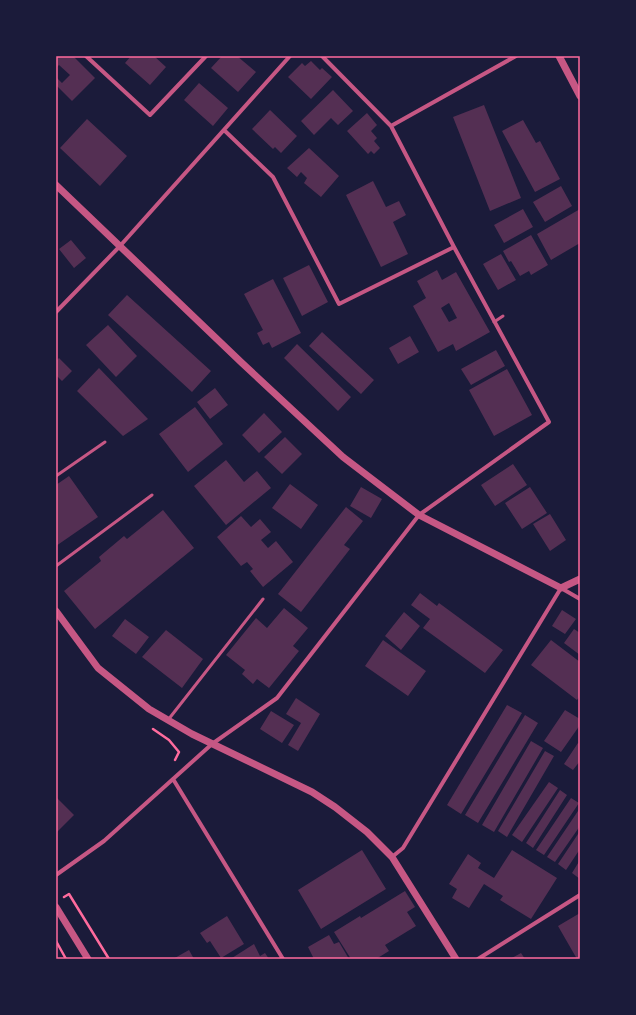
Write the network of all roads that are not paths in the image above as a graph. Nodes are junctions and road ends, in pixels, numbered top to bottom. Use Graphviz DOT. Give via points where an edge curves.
graph roads {
  1 [pos="86,56"];
  2 [pos="206,56"];
  3 [pos="290,56"];
  4 [pos="322,56"];
  5 [pos="516,56"];
  6 [pos="559,56"];
  7 [pos="580,96"];
  8 [pos="392,126"];
  9 [pos="224,130"];
  10 [pos="56,185"];
  11 [pos="120,246"];
  12 [pos="454,247"];
  13 [pos="56,312"];
  14 [pos="503,316"];
  15 [pos="494,322"];
  16 [pos="105,442"];
  17 [pos="56,476"];
  18 [pos="152,495"];
  19 [pos="419,515"];
  20 [pos="56,566"];
  21 [pos="580,579"];
  22 [pos="560,588"];
  23 [pos="263,599"];
  24 [pos="580,599"];
  25 [pos="56,611"];
  26 [pos="168,720"];
  27 [pos="212,744"];
  28 [pos="173,779"];
  29 [pos="392,857"];
  30 [pos="56,875"];
  31 [pos="580,895"];
  32 [pos="56,907"];
  33 [pos="88,959"];
  34 [pos="283,959"];
  35 [pos="456,959"];
  36 [pos="478,959"];
  1 -- 2 [label="street" via="150,115"];
  3 -- 9 [label="street"];
  4 -- 8 [label="street"];
  5 -- 8 [label="street"];
  6 -- 7 [label="street"];
  8 -- 12 [label="street"];
  9 -- 11 [label="street"];
  9 -- 12 [label="street" via="273,177 339,304"];
  10 -- 11 [label="street"];
  11 -- 13 [label="street"];
  11 -- 19 [label="street" via="343,457"];
  12 -- 15 [label="street"];
  14 -- 15 [label="lane"];
  15 -- 19 [label="street" via="549,422"];
  16 -- 17 [label="lane"];
  18 -- 20 [label="lane"];
  19 -- 22 [label="street"];
  19 -- 27 [label="street" via="277,698"];
  21 -- 22 [label="street"];
  22 -- 24 [label="street"];
  22 -- 29 [label="street" via="403,848"];
  23 -- 26 [label="lane"];
  25 -- 26 [label="street" via="98,668 149,709"];
  26 -- 27 [label="street"];
  27 -- 28 [label="street"];
  27 -- 29 [label="street" via="312,792 368,832"];
  28 -- 30 [label="street" via="104,841"];
  28 -- 34 [label="street"];
  29 -- 35 [label="street"];
  31 -- 36 [label="street"];
  32 -- 33 [label="street"];
}
